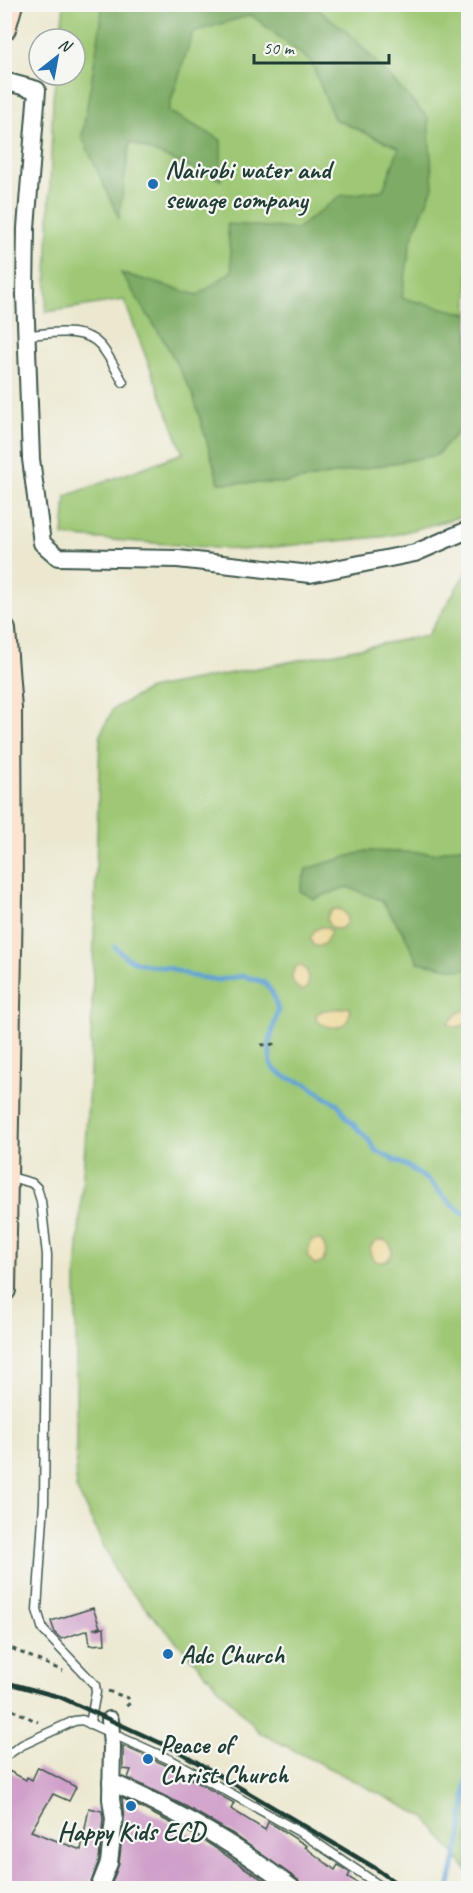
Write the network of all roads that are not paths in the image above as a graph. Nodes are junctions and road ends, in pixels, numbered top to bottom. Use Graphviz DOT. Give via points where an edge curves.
graph roads {
  1 [pos="11,4"];
  2 [pos="4,29"];
  3 [pos="4,81"];
  4 [pos="26,335"];
  5 [pos="123,382"];
  6 [pos="468,530"];
  7 [pos="4,630"];
  8 [pos="8,900"];
  9 [pos="7,1023"];
  10 [pos="6,1176"];
  11 [pos="4,1290"];
  12 [pos="90,1724"];
  13 [pos="110,1727"];
  14 [pos="4,1757"];
  15 [pos="111,1782"];
  16 [pos="99,1888"];
  17 [pos="292,1888"];
  18 [pos="383,1888"];
  1 -- 2 [label="main road"];
  3 -- 4 [label="street" via="37,90 26,228"];
  4 -- 5 [label="lane" via="91,337 101,345"];
  4 -- 6 [label="street" via="31,459 42,543 58,557 178,559 310,574 415,553"];
  7 -- 8 [label="main road" via="10,709"];
  8 -- 9 [label="main road"];
  9 -- 10 [label="main road"];
  10 -- 11 [label="main road"];
  10 -- 12 [label="lane" via="37,1188 47,1255 44,1502 38,1619 43,1630 95,1685"];
  12 -- 13 [label="lane"];
  12 -- 14 [label="lane" via="74,1721"];
  13 -- 15 [label="street"];
  13 -- 18 [label="lane" via="305,1835"];
  15 -- 16 [label="street" via="114,1819 109,1863"];
  15 -- 17 [label="street" via="165,1806 257,1860"];
}
